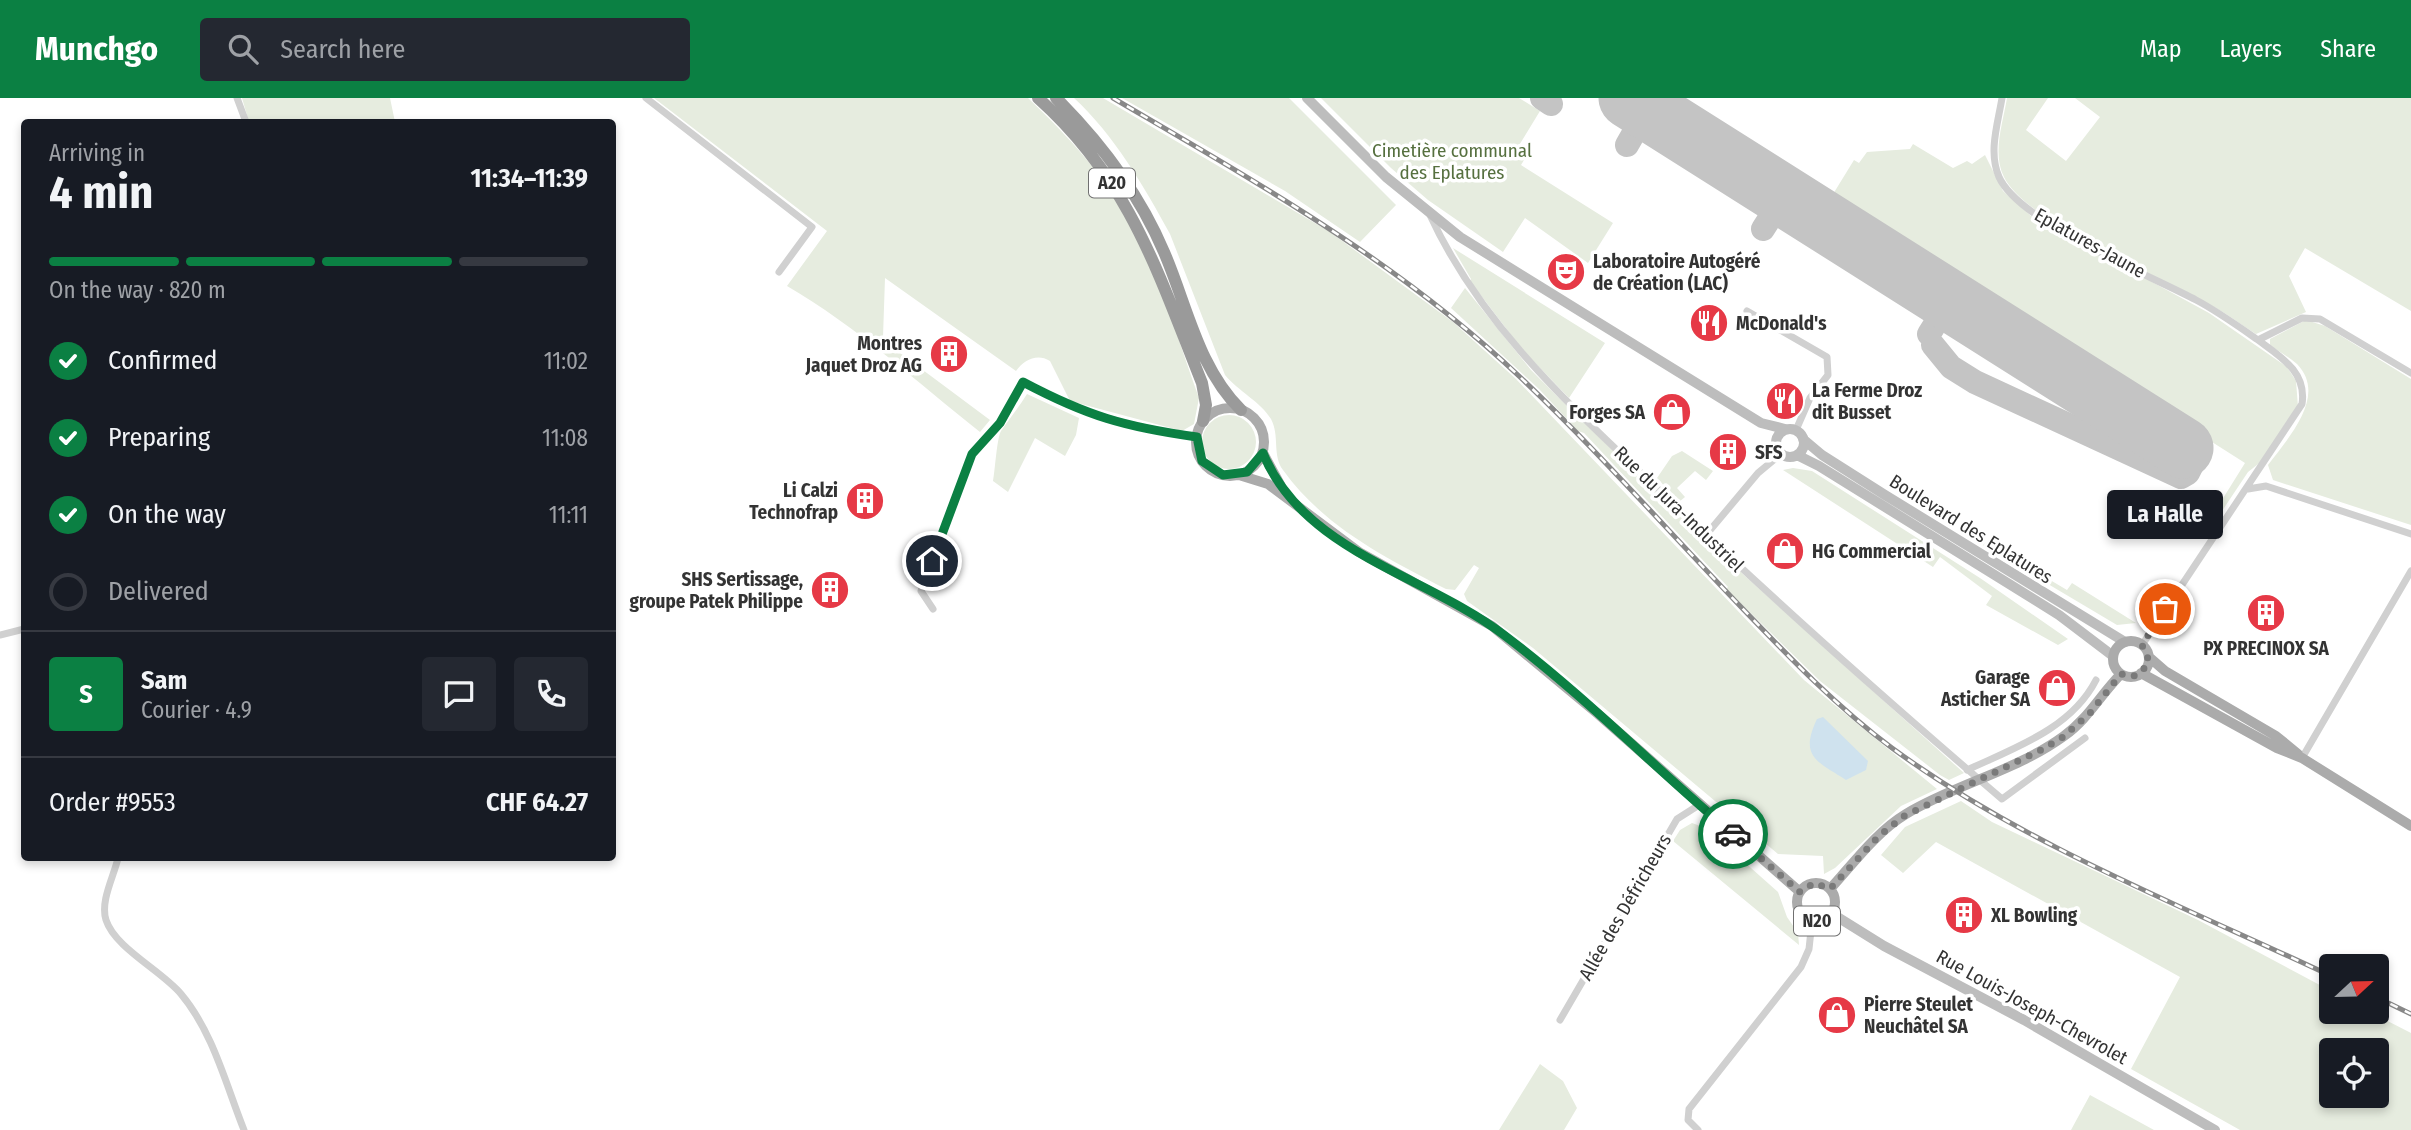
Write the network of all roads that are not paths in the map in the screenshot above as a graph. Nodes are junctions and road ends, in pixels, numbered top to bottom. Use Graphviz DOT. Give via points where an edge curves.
graph roads {
  1 [pos="237,98"];
  2 [pos="646,98"];
  3 [pos="1038,98"];
  4 [pos="1056,98"];
  5 [pos="1307,98"];
  6 [pos="2002,98"];
  7 [pos="245,119"];
  8 [pos="1430,215"];
  9 [pos="779,272"];
  10 [pos="1747,311"];
  11 [pos="2258,340"];
  12 [pos="2411,373"];
  13 [pos="1241,410"];
  14 [pos="1203,421"];
  15 [pos="1761,423"];
  16 [pos="1790,429"];
  17 [pos="1197,437"];
  18 [pos="1804,439"];
  19 [pos="1775,442"];
  20 [pos="1263,453"];
  21 [pos="1781,454"];
  22 [pos="1797,456"];
  23 [pos="1239,475"];
  24 [pos="2248,489"];
  25 [pos="1286,495"];
  26 [pos="2411,534"];
  27 [pos="1706,536"];
  28 [pos="2411,571"];
  29 [pos="933,609"];
  30 [pos="21,630"];
  31 [pos="0,635"];
  32 [pos="2125,642"];
  33 [pos="2142,645"];
  34 [pos="2113,656"];
  35 [pos="2149,657"];
  36 [pos="2141,673"];
  37 [pos="2121,674"];
  38 [pos="2096,680"];
  39 [pos="2085,738"];
  40 [pos="2302,758"];
  41 [pos="1967,769"];
  42 [pos="1699,805"];
  43 [pos="2411,826"];
  44 [pos="117,861"];
  45 [pos="1830,889"];
  46 [pos="1800,892"];
  47 [pos="1831,913"];
  48 [pos="1812,921"];
  49 [pos="1560,1020"];
  50 [pos="244,1130"];
  51 [pos="1698,1130"];
  52 [pos="2215,1130"];
  1 -- 7 [label="street"];
  2 -- 9 [label="street" via="812,227"];
  3 -- 14 [label="highway, A20" via="1097,161 1139,228 1202,383"];
  4 -- 13 [label="highway, A20" via="1094,139 1137,199 1163,250 1214,379"];
  5 -- 8 [label="main road"];
  6 -- 11 [label="street, Eplatures-Jaune" via="1994,154 1998,174 2008,190 2052,225 2199,302"];
  8 -- 15 [label="main road"];
  8 -- 27 [label="street, Rue du Jura-Industriel" via="1449,255 1531,367"];
  10 -- 16 [label="street" via="1827,357 1828,374"];
  11 -- 12 [label="street" via="2311,317"];
  11 -- 24 [label="street, Eplatures-Jaune" via="2293,367 2304,396 2300,410"];
  13 -- 14 [label="main road" via="1224,409"];
  13 -- 20 [label="main road, N20" via="1259,423"];
  14 -- 17 [label="main road"];
  15 -- 16 [label="main road"];
  15 -- 19 [label="main road"];
  16 -- 18 [label="main road"];
  16 -- 19 [label="main road" via="1778,434"];
  17 -- 23 [label="main road, N20" via="1198,454 1208,468 1223,475"];
  17 -- 29 [label="street" via="1092,415 1023,382 1000,423 972,454 921,591"];
  18 -- 22 [label="main road"];
  18 -- 32 [label="main road, Boulevard des Eplatures" via="1885,495"];
  19 -- 21 [label="main road"];
  20 -- 23 [label="main road" via="1254,467"];
  20 -- 25 [label="main road, N20"];
  21 -- 22 [label="main road"];
  21 -- 27 [label="street" via="1758,473"];
  22 -- 34 [label="main road, Boulevard des Eplatures" via="2048,608"];
  23 -- 25 [label="main road, N20"];
  24 -- 26 [label="street" via="2266,486"];
  24 -- 33 [label="street"];
  25 -- 42 [label="main road, N20" via="1359,552 1506,636"];
  27 -- 41 [label="street, Rue du Jura-Industriel"];
  28 -- 40 [label="street"];
  30 -- 31 [label="street"];
  32 -- 33 [label="main road"];
  32 -- 34 [label="main road"];
  33 -- 35 [label="main road"];
  34 -- 37 [label="main road"];
  35 -- 36 [label="main road"];
  35 -- 40 [label="main road" via="2276,736"];
  36 -- 37 [label="main road"];
  36 -- 40 [label="main road"];
  37 -- 45 [label="main road" via="2086,717 2041,750 1909,812 1879,836"];
  38 -- 41 [label="street" via="2081,702 2052,727"];
  39 -- 41 [label="street, Rue du Jura-Industriel" via="2002,799"];
  40 -- 43 [label="main road"];
  42 -- 46 [label="main road, N20"];
  42 -- 49 [label="street, Allée des Défricheurs" via="1677,819"];
  44 -- 50 [label="street" via="104,910 106,921 114,935 181,994 206,1033"];
  45 -- 46 [label="main road, N20" via="1814,883"];
  45 -- 47 [label="main road, N20" via="1835,901"];
  46 -- 48 [label="main road, N20" via="1799,912"];
  47 -- 48 [label="main road, N20"];
  47 -- 52 [label="main road, Rue Louis-Joseph-Chevrolet / N20"];
  48 -- 51 [label="street" via="1809,949 1801,967 1687,1114"];
}
